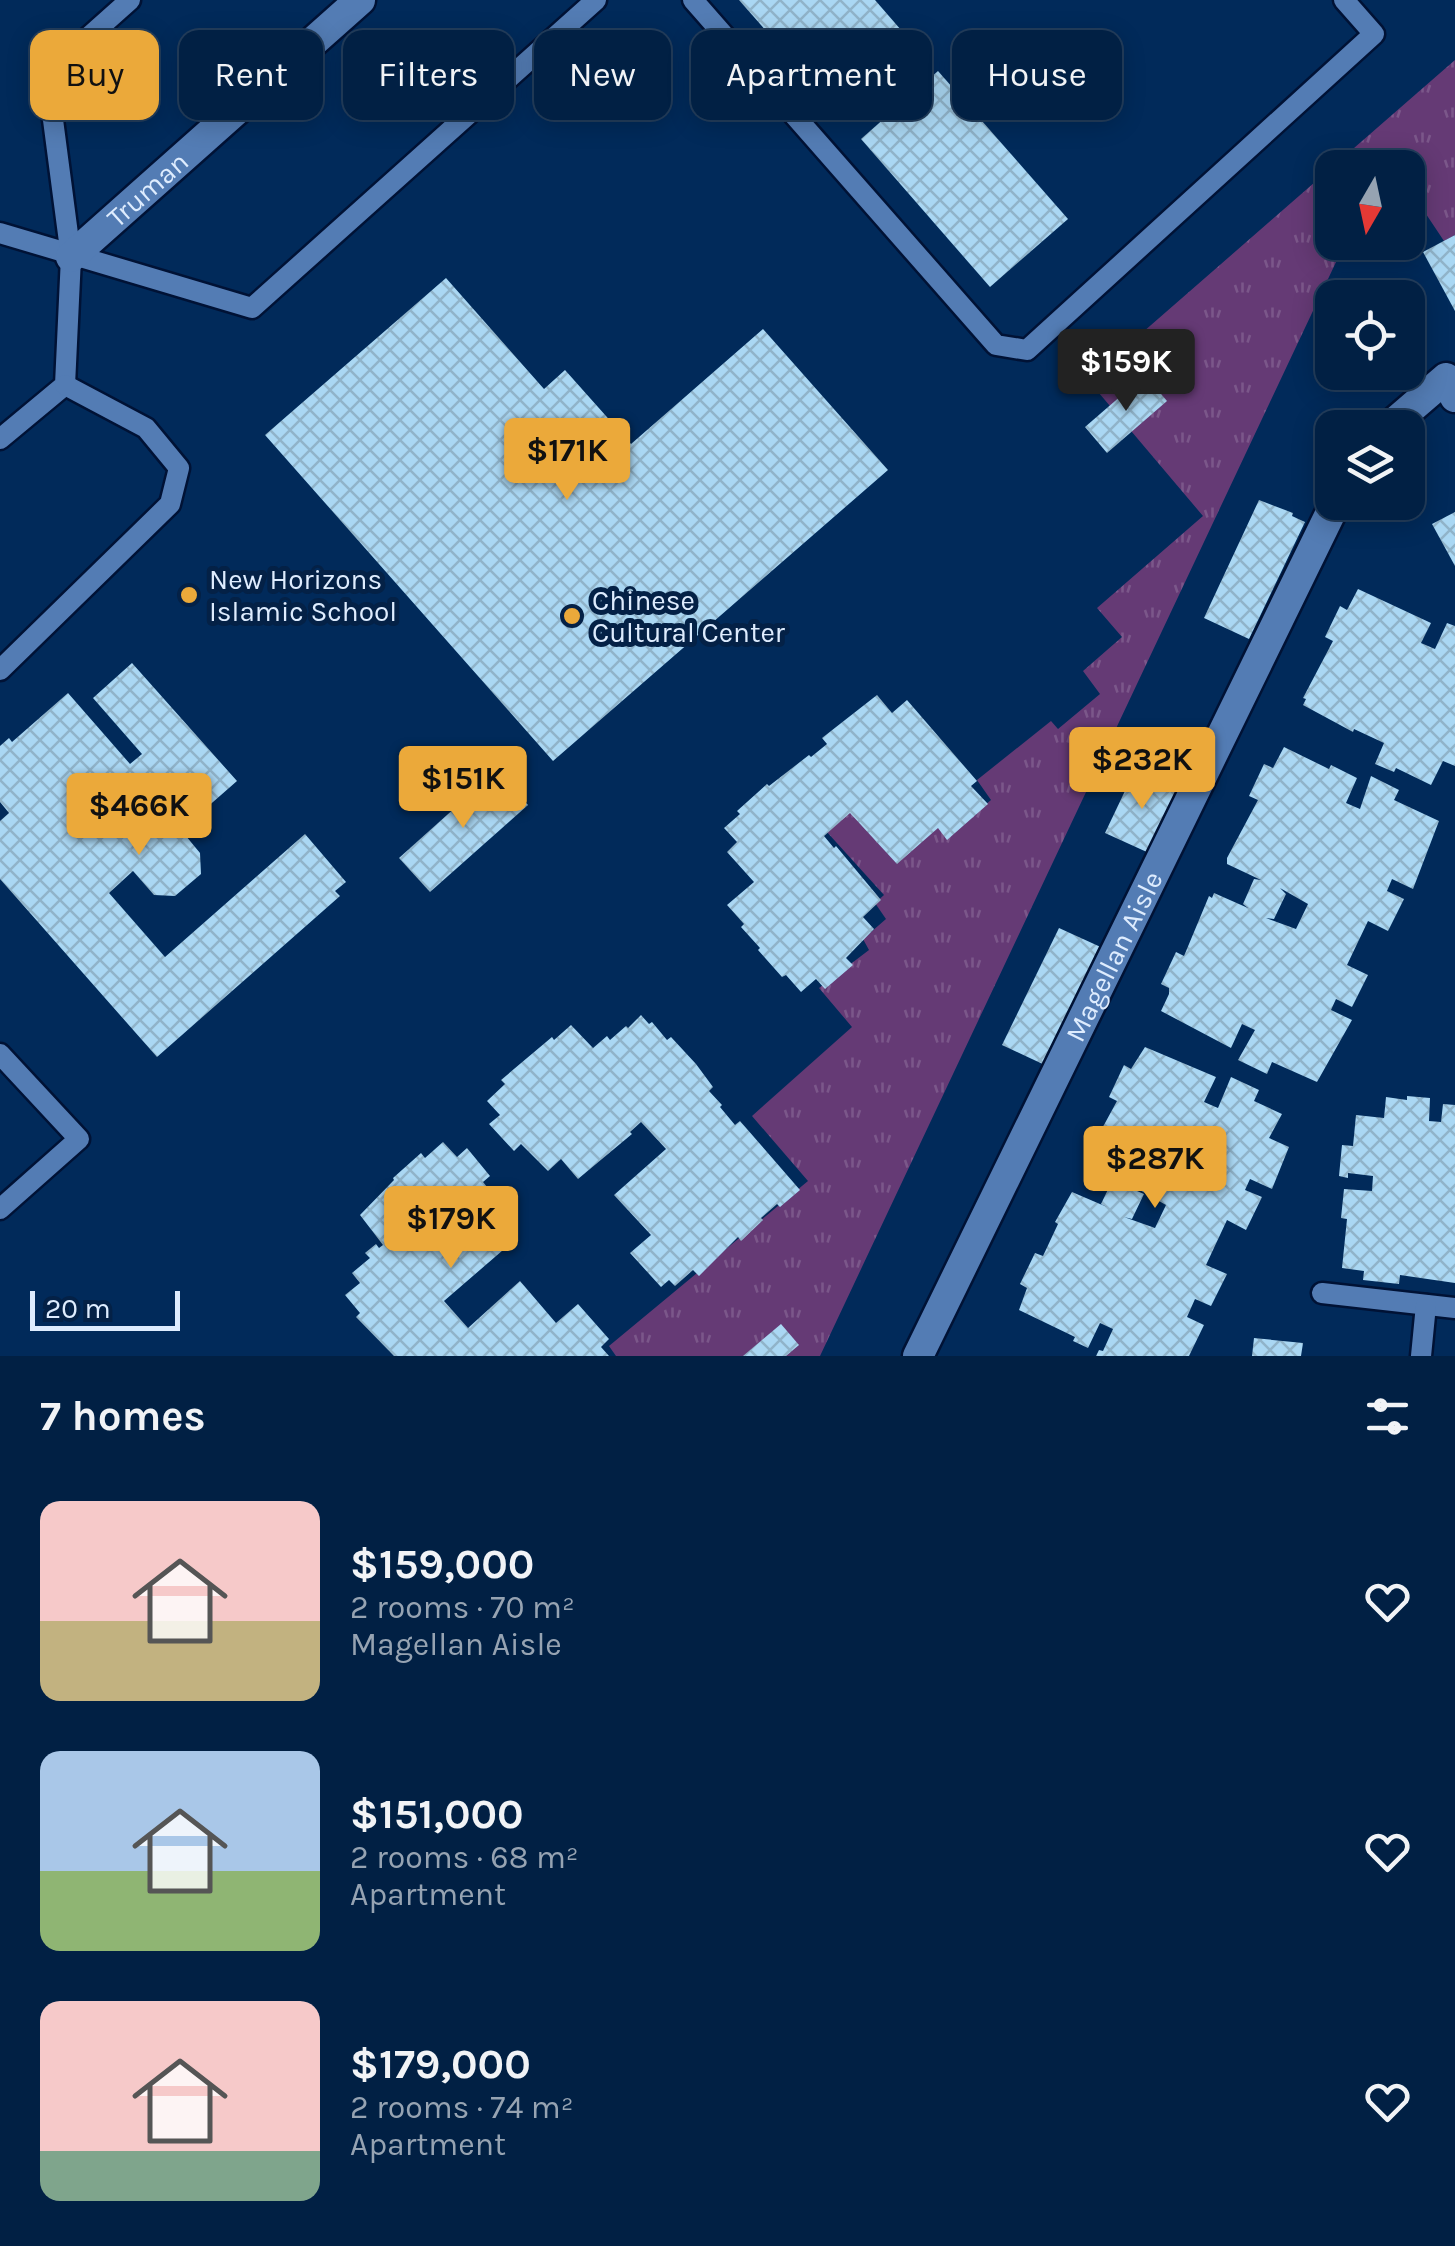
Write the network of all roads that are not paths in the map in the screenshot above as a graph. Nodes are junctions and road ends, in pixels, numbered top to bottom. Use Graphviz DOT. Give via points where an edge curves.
graph roads {
  1 [pos="130,0"];
  2 [pos="360,0"];
  3 [pos="596,0"];
  4 [pos="693,0"];
  5 [pos="1344,0"];
  6 [pos="0,233"];
  7 [pos="71,257"];
  8 [pos="65,385"];
  9 [pos="1450,388"];
  10 [pos="1416,410"];
  11 [pos="0,439"];
  12 [pos="1327,520"];
  13 [pos="0,670"];
  14 [pos="0,1054"];
  15 [pos="0,1209"];
  16 [pos="1322,1293"];
  17 [pos="1426,1304"];
  18 [pos="1455,1308"];
  19 [pos="918,1356"];
  20 [pos="1421,1356"];
  1 -- 7 [label="lane" via="48,74"];
  2 -- 7 [label="street, Truman"];
  3 -- 7 [label="lane" via="252,308"];
  4 -- 5 [label="lane" via="996,345 1026,350 1374,34"];
  6 -- 7 [label="lane"];
  7 -- 8 [label="lane"];
  8 -- 11 [label="lane"];
  8 -- 13 [label="lane" via="146,428 180,468 170,504"];
  9 -- 10 [label="street"];
  12 -- 19 [label="street, Magellan Aisle"];
  14 -- 15 [label="lane" via="80,1139"];
  16 -- 17 [label="lane"];
  17 -- 18 [label="lane"];
  17 -- 20 [label="lane"];
}
